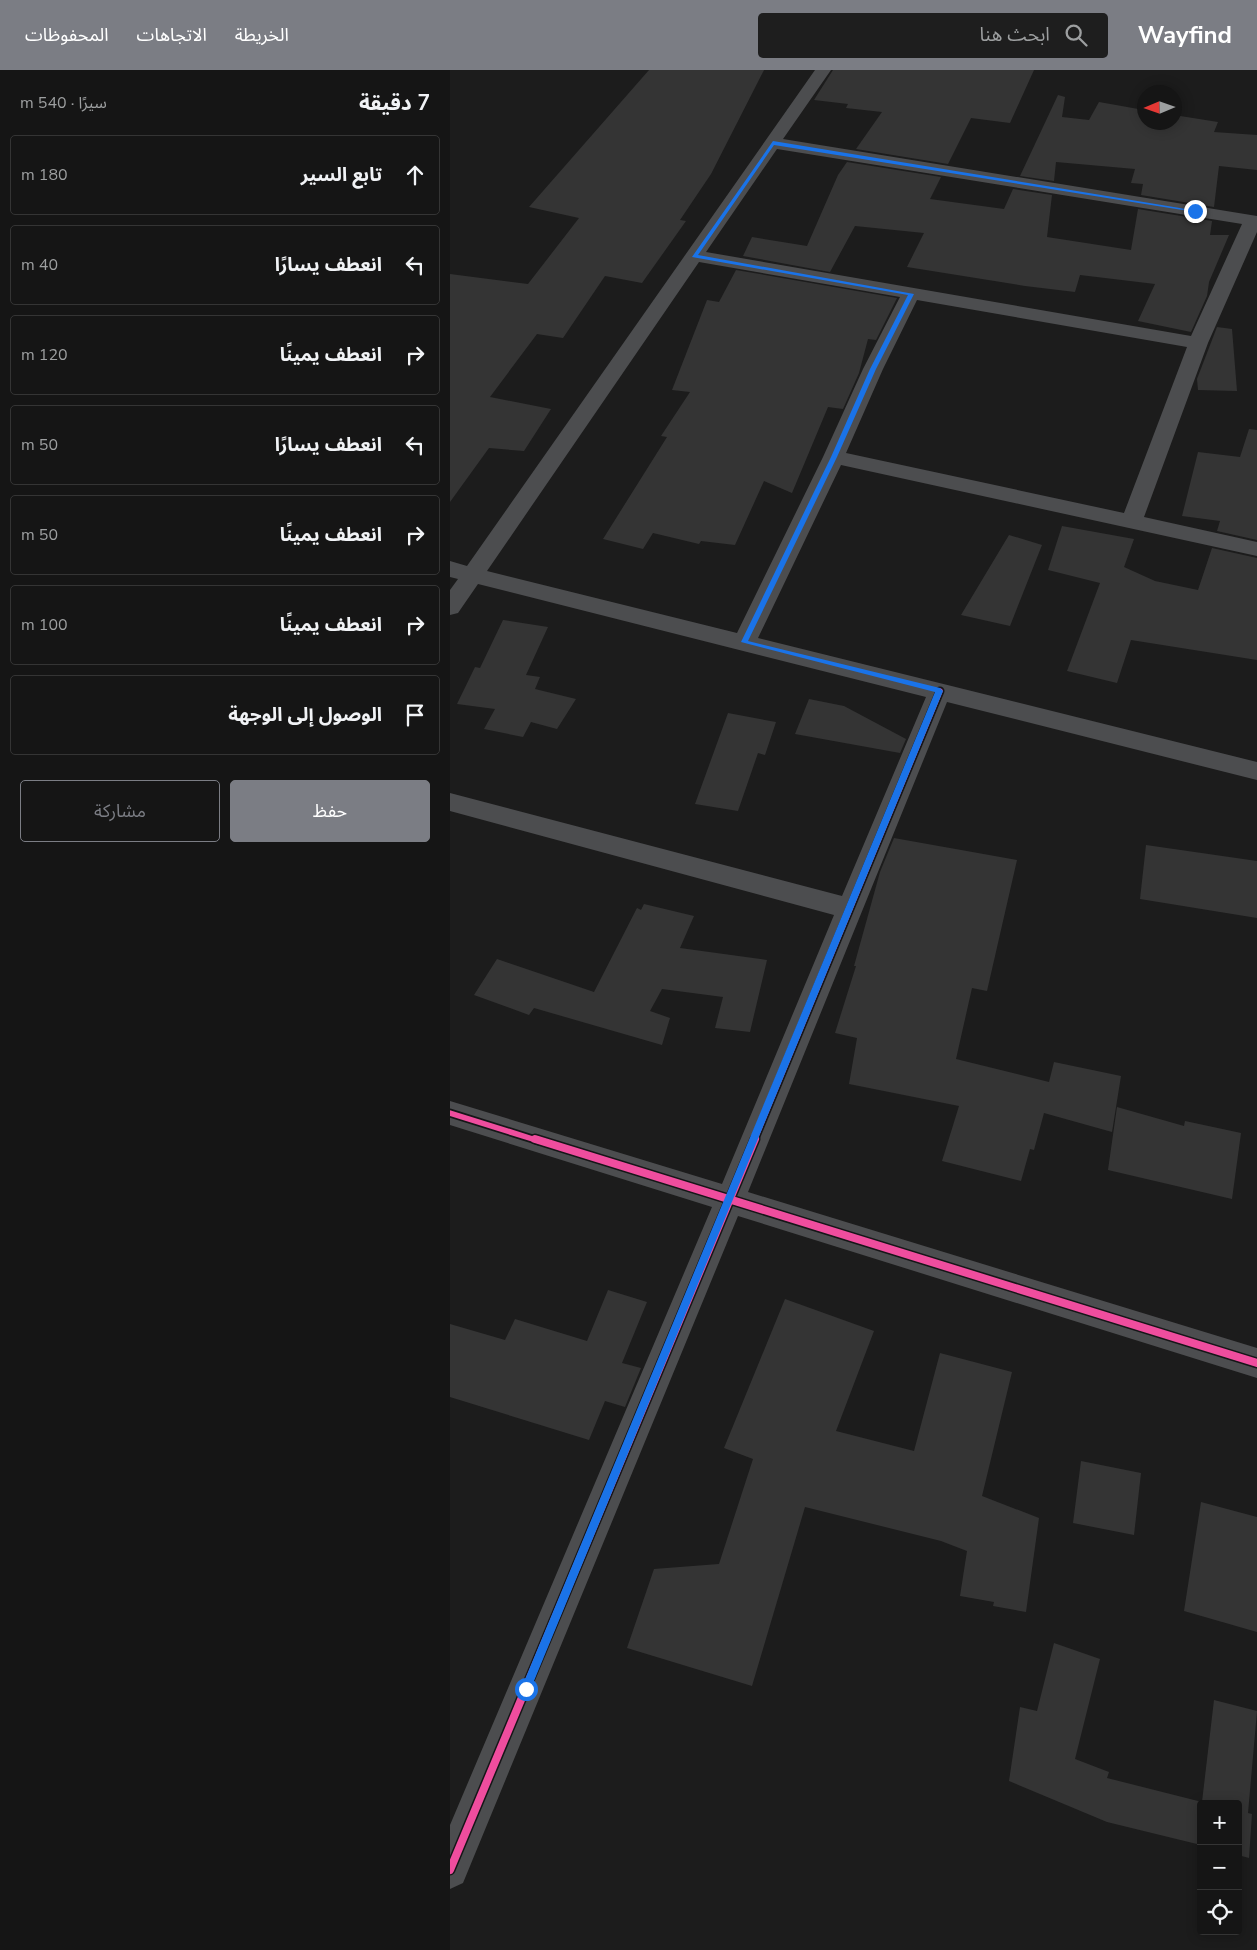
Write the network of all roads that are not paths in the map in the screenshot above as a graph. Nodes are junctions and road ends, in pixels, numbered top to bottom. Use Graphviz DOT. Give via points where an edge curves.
graph roads {
  1 [pos="823,70"];
  2 [pos="773,143"];
  3 [pos="1255,221"];
  4 [pos="694,256"];
  5 [pos="911,294"];
  6 [pos="1198,344"];
  7 [pos="834,457"];
  8 [pos="1131,522"];
  9 [pos="1257,549"];
  10 [pos="450,569"];
  11 [pos="472,574"];
  12 [pos="450,607"];
  13 [pos="744,642"];
  14 [pos="940,691"];
  15 [pos="1257,771"];
  16 [pos="450,802"];
  17 [pos="850,909"];
  18 [pos="450,1113"];
  19 [pos="730,1199"];
  20 [pos="1257,1362"];
  21 [pos="450,1870"];
  1 -- 2 [label="street"];
  2 -- 3 [label="street"];
  2 -- 4 [label="street"];
  3 -- 6 [label="street"];
  4 -- 5 [label="street"];
  4 -- 11 [label="street"];
  5 -- 6 [label="street"];
  5 -- 7 [label="street"];
  6 -- 8 [label="street"];
  7 -- 8 [label="street"];
  7 -- 13 [label="street"];
  8 -- 9 [label="street"];
  10 -- 11 [label="street"];
  11 -- 12 [label="street"];
  11 -- 13 [label="street"];
  13 -- 14 [label="street"];
  14 -- 15 [label="street"];
  14 -- 17 [label="street"];
  16 -- 17 [label="street"];
  17 -- 19 [label="street"];
  18 -- 19 [label="street"];
  19 -- 20 [label="street"];
  19 -- 21 [label="street"];
}
